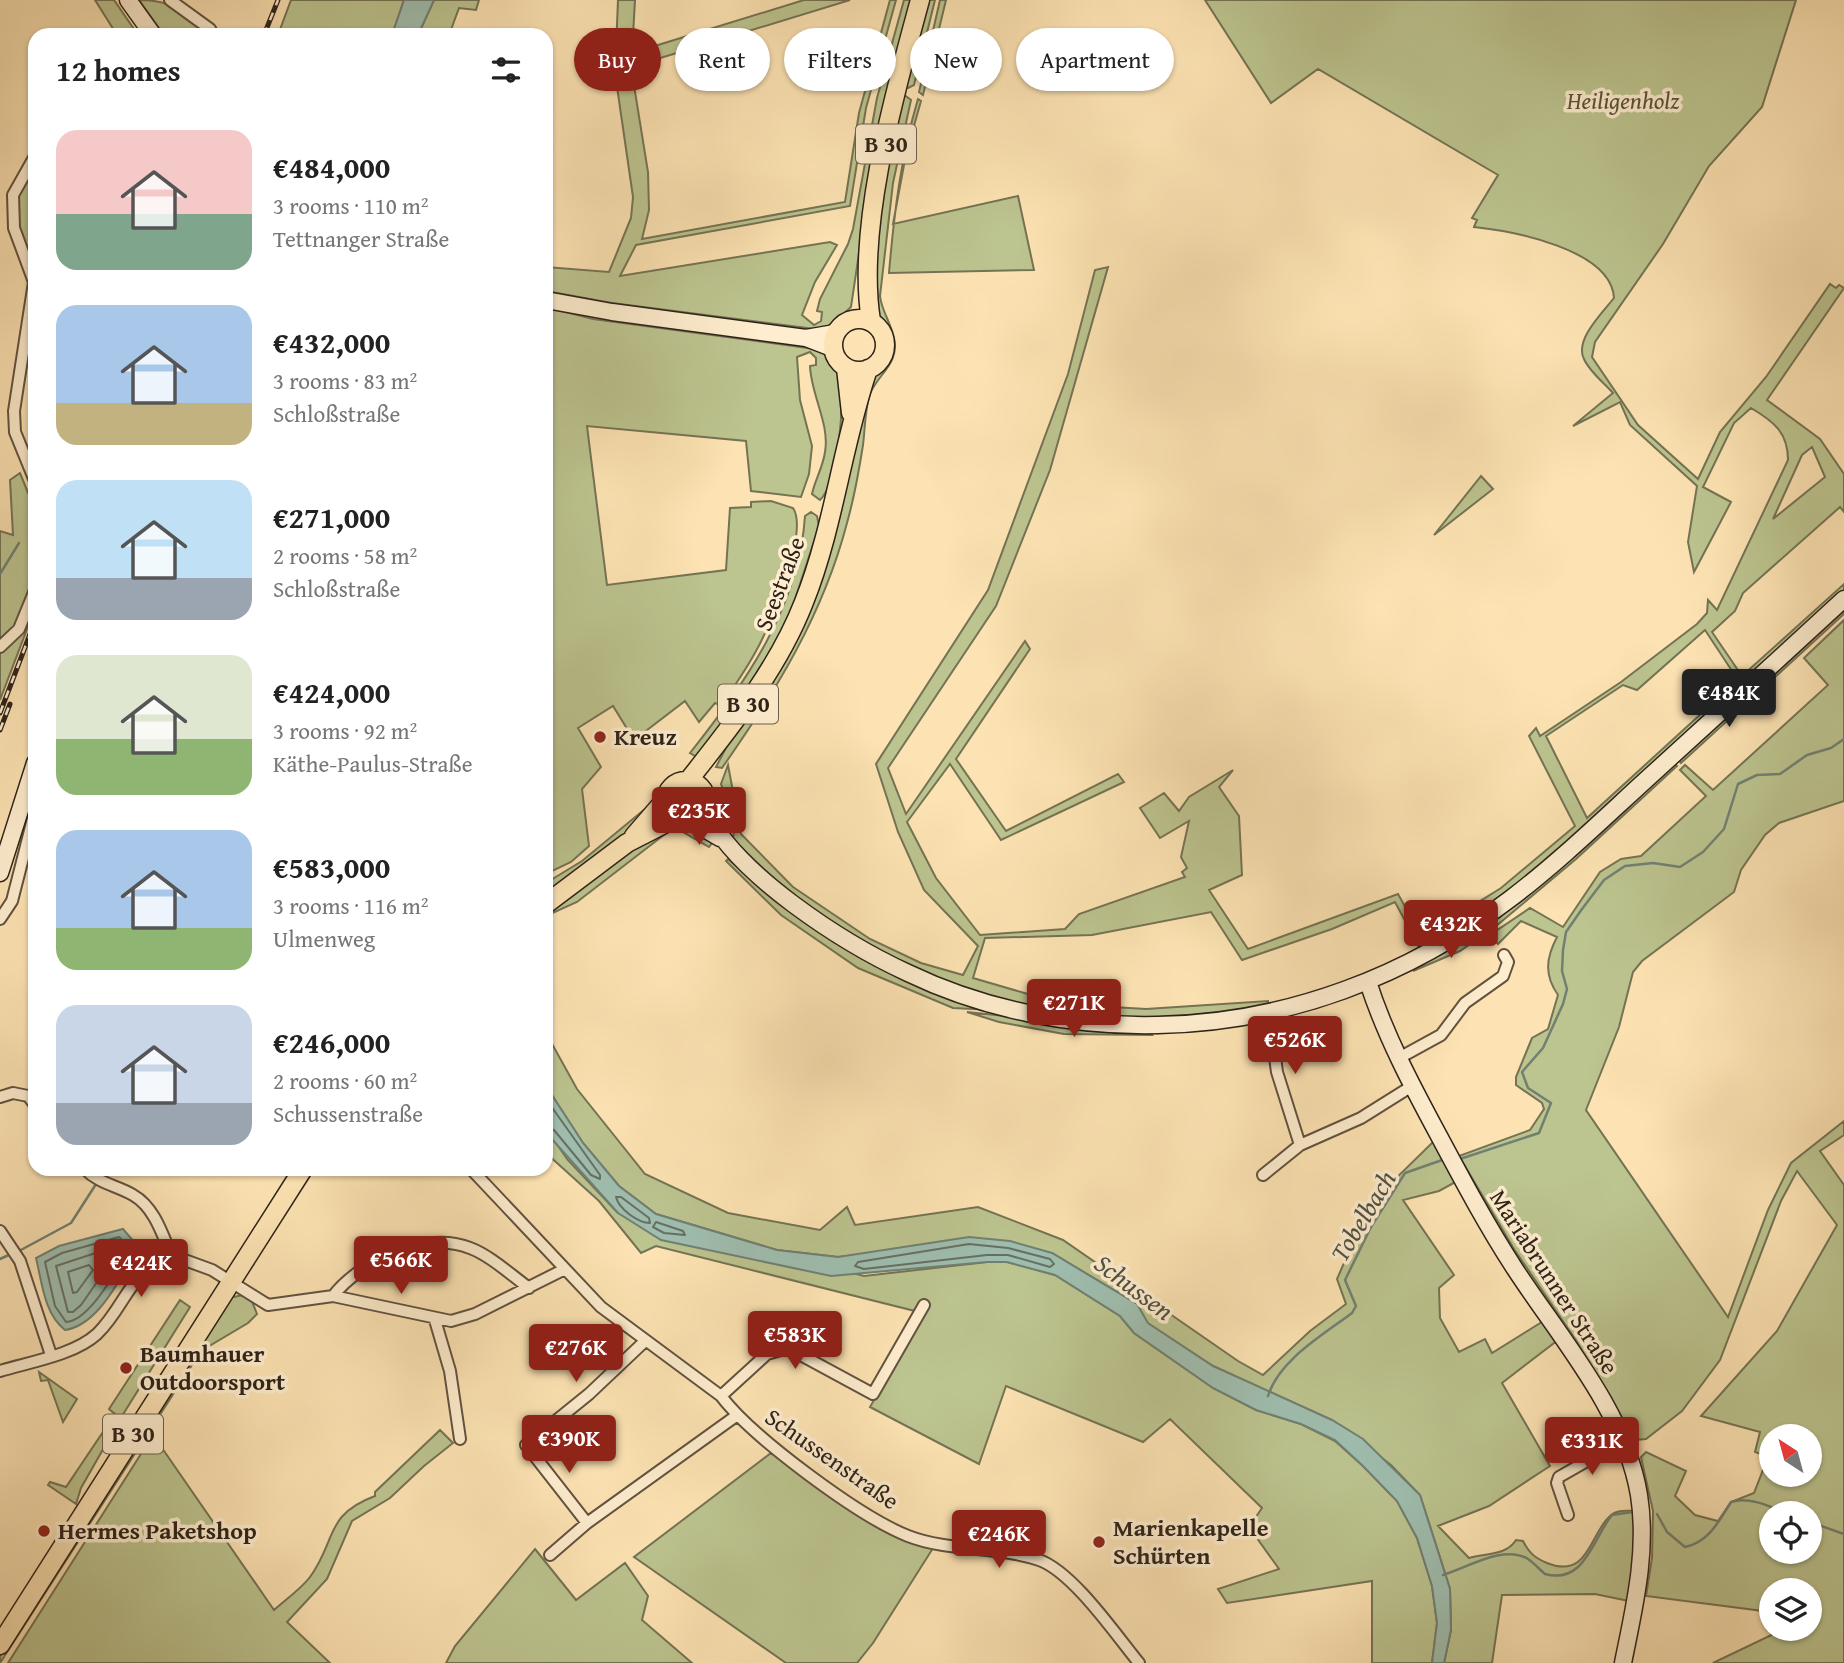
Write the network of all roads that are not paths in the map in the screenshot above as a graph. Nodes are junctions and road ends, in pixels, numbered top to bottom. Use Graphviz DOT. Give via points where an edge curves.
graph roads {
  1 [pos="128,0"];
  2 [pos="170,0"];
  3 [pos="920,0"];
  4 [pos="148,28"];
  5 [pos="209,28"];
  6 [pos="28,168"];
  7 [pos="28,266"];
  8 [pos="866,290"];
  9 [pos="553,301"];
  10 [pos="851,320"];
  11 [pos="28,321"];
  12 [pos="871,321"];
  13 [pos="834,341"];
  14 [pos="846,368"];
  15 [pos="868,369"];
  16 [pos="852,420"];
  17 [pos="28,464"];
  18 [pos="1844,599"];
  19 [pos="28,607"];
  20 [pos="0,647"];
  21 [pos="28,785"];
  22 [pos="699,794"];
  23 [pos="666,799"];
  24 [pos="683,820"];
  25 [pos="28,838"];
  26 [pos="725,841"];
  27 [pos="627,843"];
  28 [pos="0,873"];
  29 [pos="553,899"];
  30 [pos="0,919"];
  31 [pos="1504,955"];
  32 [pos="1368,982"];
  33 [pos="1348,989"];
  34 [pos="1269,1012"];
  35 [pos="1380,1012"];
  36 [pos="1399,1058"];
  37 [pos="1412,1086"];
  38 [pos="28,1096"];
  39 [pos="0,1097"];
  40 [pos="1300,1145"];
  41 [pos="1263,1175"];
  42 [pos="93,1176"];
  43 [pos="298,1176"];
  44 [pos="478,1176"];
  45 [pos="0,1231"];
  46 [pos="171,1255"];
  47 [pos="565,1269"];
  48 [pos="230,1282"];
  49 [pos="529,1289"];
  50 [pos="333,1296"];
  51 [pos="924,1305"];
  52 [pos="435,1320"];
  53 [pos="645,1342"];
  54 [pos="51,1355"];
  55 [pos="0,1371"];
  56 [pos="722,1396"];
  57 [pos="736,1416"];
  58 [pos="460,1439"];
  59 [pos="1622,1441"];
  60 [pos="1568,1516"];
  61 [pos="587,1524"];
  62 [pos="550,1555"];
  63 [pos="0,1645"];
  64 [pos="1139,1663"];
  65 [pos="1623,1663"];
  1 -- 4 [label="main road"];
  2 -- 5 [label="street"];
  3 -- 8 [label="main road, Seestraße / B 30" via="888,128"];
  6 -- 7 [label="street" via="13,195 12,212"];
  8 -- 10 [label="main road, Seestraße / B 30"];
  8 -- 12 [label="main road, Seestraße / B 30"];
  9 -- 13 [label="main road"];
  10 -- 12 [label="main road"];
  10 -- 13 [label="main road, Seestraße"];
  11 -- 17 [label="street" via="14,411 15,432"];
  12 -- 15 [label="main road, Seestraße" via="882,332 885,347 879,361"];
  13 -- 14 [label="main road, Seestraße" via="839,363"];
  14 -- 15 [label="main road"];
  14 -- 16 [label="main road, Seestraße / B 30"];
  15 -- 16 [label="main road, Seestraße / B 30"];
  16 -- 22 [label="main road, Seestraße / B 30" via="805,601 777,658 716,749"];
  18 -- 32 [label="main road" via="1549,868 1481,920"];
  19 -- 20 [label="street" via="19,629"];
  21 -- 28 [label="main road"];
  22 -- 23 [label="main road" via="673,786"];
  22 -- 24 [label="main road"];
  22 -- 26 [label="main road"];
  23 -- 24 [label="main road" via="668,811"];
  23 -- 27 [label="main road"];
  24 -- 26 [label="main road"];
  24 -- 27 [label="main road"];
  25 -- 30 [label="street" via="12,901"];
  26 -- 34 [label="main road" via="770,885 834,934 923,981 979,1000 1032,1014 1135,1026 1190,1025"];
  27 -- 29 [label="main road"];
  31 -- 36 [label="street" via="1508,962 1503,976 1465,1003 1441,1035"];
  32 -- 33 [label="main road"];
  32 -- 35 [label="main road, Mariabrunner Straße"];
  33 -- 34 [label="main road"];
  33 -- 35 [label="main road"];
  34 -- 40 [label="street" via="1277,1072"];
  35 -- 36 [label="main road, Mariabrunner Straße"];
  36 -- 37 [label="main road, Mariabrunner Straße"];
  37 -- 40 [label="street" via="1361,1118"];
  37 -- 59 [label="main road, Mariabrunner Straße" via="1504,1252 1598,1394"];
  38 -- 39 [label="street" via="13,1093"];
  40 -- 41 [label="street"];
  42 -- 46 [label="street" via="133,1195 148,1209"];
  43 -- 48 [label="main road, B 30"];
  44 -- 47 [label="street, Schussenstraße"];
  45 -- 54 [label="street" via="20,1261"];
  46 -- 48 [label="street"];
  46 -- 54 [label="street" via="156,1260 135,1278 95,1336"];
  47 -- 49 [label="street"];
  47 -- 53 [label="street, Schussenstraße" via="601,1307"];
  48 -- 50 [label="street" via="268,1305"];
  48 -- 63 [label="main road, B 30"];
  49 -- 50 [label="street" via="471,1248 444,1243 387,1256 343,1283"];
  49 -- 52 [label="street" via="475,1314"];
  50 -- 52 [label="street"];
  51 -- 56 [label="street" via="873,1394 788,1348 768,1354"];
  52 -- 58 [label="street" via="450,1371"];
  53 -- 56 [label="street, Schussenstraße"];
  53 -- 61 [label="street" via="526,1445"];
  54 -- 55 [label="street"];
  56 -- 57 [label="street, Schussenstraße"];
  57 -- 61 [label="street"];
  57 -- 64 [label="street, Schussenstraße" via="849,1501 907,1536 1040,1560 1080,1591"];
  59 -- 60 [label="street" via="1559,1477"];
  59 -- 65 [label="main road, Mariabrunner Straße" via="1632,1465 1642,1520 1640,1578"];
  61 -- 62 [label="street"];
}
